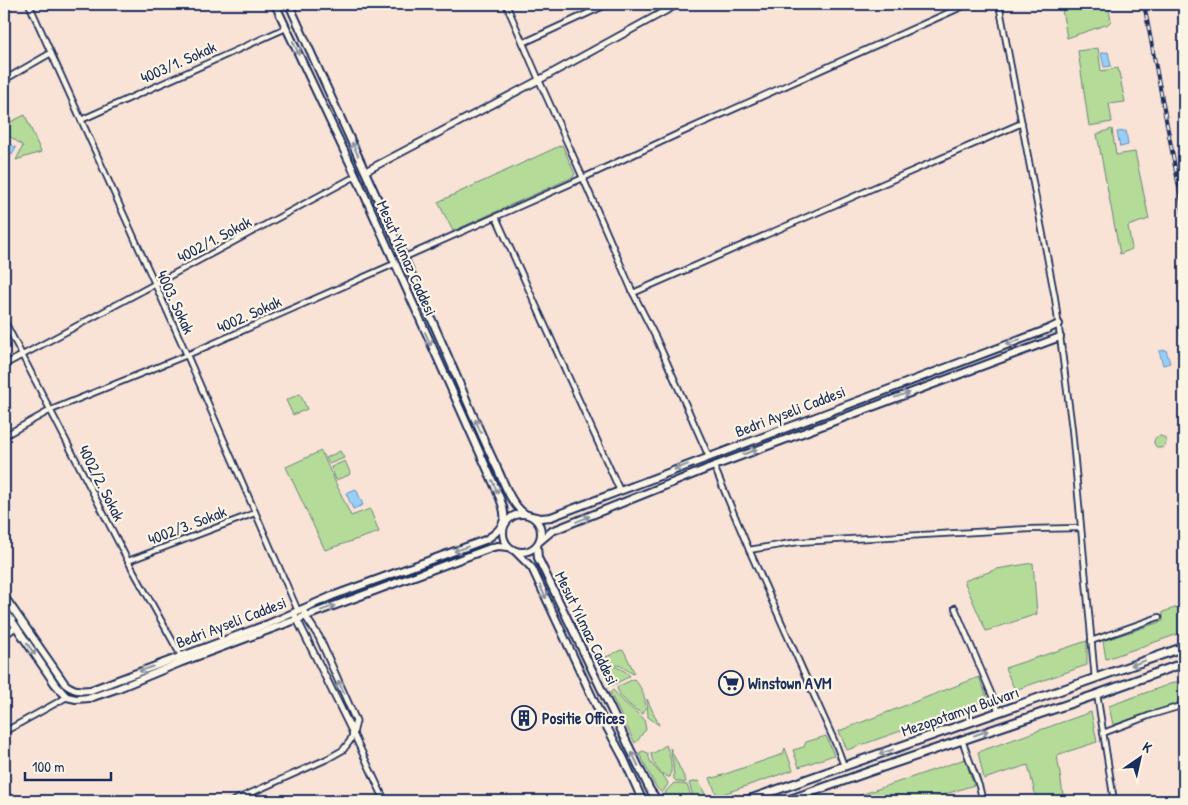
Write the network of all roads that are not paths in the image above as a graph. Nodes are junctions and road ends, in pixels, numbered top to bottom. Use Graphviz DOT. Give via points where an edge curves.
graph roads {
  1 [pos="29,4"];
  2 [pos="276,4"];
  3 [pos="290,4"];
  4 [pos="506,4"];
  5 [pos="608,4"];
  6 [pos="678,4"];
  7 [pos="968,4"];
  8 [pos="999,4"];
  9 [pos="286,28"];
  10 [pos="523,43"];
  11 [pos="51,53"];
  12 [pos="4,80"];
  13 [pos="539,80"];
  14 [pos="81,120"];
  15 [pos="1022,123"];
  16 [pos="366,171"];
  17 [pos="356,176"];
  18 [pos="583,178"];
  19 [pos="496,217"];
  20 [pos="404,257"];
  21 [pos="394,264"];
  22 [pos="155,285"];
  23 [pos="633,293"];
  24 [pos="4,320"];
  25 [pos="1059,324"];
  26 [pos="1060,337"];
  27 [pos="22,355"];
  28 [pos="187,355"];
  29 [pos="4,365"];
  30 [pos="50,410"];
  31 [pos="4,436"];
  32 [pos="709,457"];
  33 [pos="714,466"];
  34 [pos="620,491"];
  35 [pos="255,513"];
  36 [pos="528,515"];
  37 [pos="503,526"];
  38 [pos="1080,528"];
  39 [pos="538,544"];
  40 [pos="508,548"];
  41 [pos="749,550"];
  42 [pos="516,552"];
  43 [pos="128,561"];
  44 [pos="4,596"];
  45 [pos="955,608"];
  46 [pos="4,609"];
  47 [pos="298,611"];
  48 [pos="306,617"];
  49 [pos="1160,617"];
  50 [pos="298,620"];
  51 [pos="16,627"];
  52 [pos="4,636"];
  53 [pos="1091,641"];
  54 [pos="1184,647"];
  55 [pos="181,656"];
  56 [pos="1184,662"];
  57 [pos="1095,679"];
  58 [pos="1097,694"];
  59 [pos="67,697"];
  60 [pos="1184,705"];
  61 [pos="999,712"];
  62 [pos="4,732"];
  63 [pos="353,733"];
  64 [pos="1103,733"];
  65 [pos="962,740"];
  66 [pos="844,766"];
  67 [pos="233,801"];
  68 [pos="385,801"];
  69 [pos="642,801"];
  70 [pos="658,801"];
  71 [pos="745,801"];
  72 [pos="786,801"];
  73 [pos="983,801"];
  74 [pos="1114,801"];
  1 -- 11 [label="street, 4003. Sokak"];
  2 -- 9 [label="main road, Mesut Yılmaz Caddesi"];
  16 -- 3 [label="main road, Mesut Yılmaz Caddesi, one-way"];
  4 -- 10 [label="street"];
  5 -- 10 [label="street"];
  6 -- 13 [label="street"];
  7 -- 18 [label="street"];
  8 -- 15 [label="street"];
  9 -- 14 [label="street, 4003/1. Sokak"];
  9 -- 17 [label="main road, Mesut Yılmaz Caddesi, one-way"];
  10 -- 13 [label="street"];
  11 -- 12 [label="street"];
  11 -- 14 [label="street, 4003. Sokak"];
  13 -- 16 [label="street"];
  13 -- 18 [label="street"];
  14 -- 22 [label="street, 4003. Sokak"];
  15 -- 23 [label="street"];
  15 -- 25 [label="street"];
  16 -- 20 [label="main road, Mesut Yılmaz Caddesi"];
  17 -- 21 [label="main road, Mesut Yılmaz Caddesi"];
  17 -- 22 [label="street, 4002/1. Sokak"];
  18 -- 19 [label="street"];
  18 -- 23 [label="street"];
  19 -- 20 [label="street"];
  19 -- 34 [label="street"];
  36 -- 20 [label="main road, Mesut Yılmaz Caddesi, one-way" via="515,504 489,451"];
  21 -- 28 [label="street, 4002. Sokak"];
  21 -- 37 [label="main road, Mesut Yılmaz Caddesi, one-way" via="500,498"];
  22 -- 27 [label="street, 4002/1. Sokak"];
  22 -- 28 [label="street, 4003. Sokak"];
  23 -- 32 [label="street"];
  24 -- 27 [label="street, 4002/2. Sokak"];
  25 -- 26 [label="street"];
  25 -- 32 [label="main road, Bedri Ayseli Caddesi, one-way"];
  33 -- 26 [label="main road, Bedri Ayseli Caddesi, one-way"];
  26 -- 38 [label="street"];
  27 -- 29 [label="street, 4002/1. Sokak"];
  27 -- 30 [label="street, 4002/2. Sokak"];
  28 -- 30 [label="street, 4002. Sokak"];
  28 -- 35 [label="street, 4003. Sokak"];
  30 -- 31 [label="street, 4002. Sokak"];
  30 -- 43 [label="street, 4002/2. Sokak"];
  32 -- 34 [label="main road, Bedri Ayseli Caddesi, one-way"];
  39 -- 33 [label="main road, Bedri Ayseli Caddesi, one-way" via="552,531"];
  33 -- 41 [label="street"];
  34 -- 36 [label="main road, Bedri Ayseli Caddesi" via="551,517"];
  35 -- 43 [label="street, 4002/3. Sokak"];
  35 -- 47 [label="street, 4003. Sokak"];
  36 -- 37 [label="main road" via="514,516"];
  36 -- 39 [label="main road" via="539,524 541,536"];
  37 -- 40 [label="main road" via="503,539"];
  37 -- 47 [label="main road, Bedri Ayseli Caddesi, one-way" via="486,540"];
  38 -- 41 [label="street" via="798,542"];
  38 -- 53 [label="street"];
  39 -- 42 [label="main road" via="527,552"];
  70 -- 39 [label="main road, Mesut Yılmaz Caddesi, one-way" via="538,558"];
  40 -- 42 [label="main road"];
  48 -- 40 [label="main road, Bedri Ayseli Caddesi, one-way" via="493,547"];
  41 -- 66 [label="street"];
  42 -- 69 [label="main road, Mesut Yılmaz Caddesi, one-way" via="532,568"];
  43 -- 55 [label="street, 4002/2. Sokak"];
  55 -- 44 [label="main road, Bedri Ayseli Caddesi, one-way" via="90,690 72,689 61,679"];
  45 -- 61 [label="street"];
  46 -- 51 [label="main road"];
  47 -- 48 [label="street"];
  47 -- 50 [label="street"];
  47 -- 55 [label="main road, Bedri Ayseli Caddesi"];
  48 -- 50 [label="main road, Bedri Ayseli Caddesi"];
  63 -- 48 [label="street, one-way" via="356,721 319,637"];
  49 -- 53 [label="street"];
  50 -- 59 [label="main road, Bedri Ayseli Caddesi" via="90,698 76,700"];
  50 -- 63 [label="street"];
  51 -- 52 [label="street"];
  51 -- 59 [label="main road, one-way"];
  53 -- 57 [label="street"];
  54 -- 57 [label="main road, Mezopotamya Bulvarı, one-way"];
  56 -- 58 [label="main road, Mezopotamya Bulvarı"];
  57 -- 61 [label="main road, Mezopotamya Bulvarı"];
  58 -- 64 [label="street"];
  65 -- 58 [label="main road, Mezopotamya Bulvarı, one-way"];
  59 -- 62 [label="street"];
  60 -- 64 [label="street"];
  61 -- 66 [label="main road, Mezopotamya Bulvarı, one-way"];
  63 -- 67 [label="street" via="343,750 327,760"];
  63 -- 68 [label="street"];
  64 -- 74 [label="street"];
  65 -- 72 [label="main road, Mezopotamya Bulvarı"];
  65 -- 73 [label="street"];
  66 -- 71 [label="main road, Mezopotamya Bulvarı"];
}
